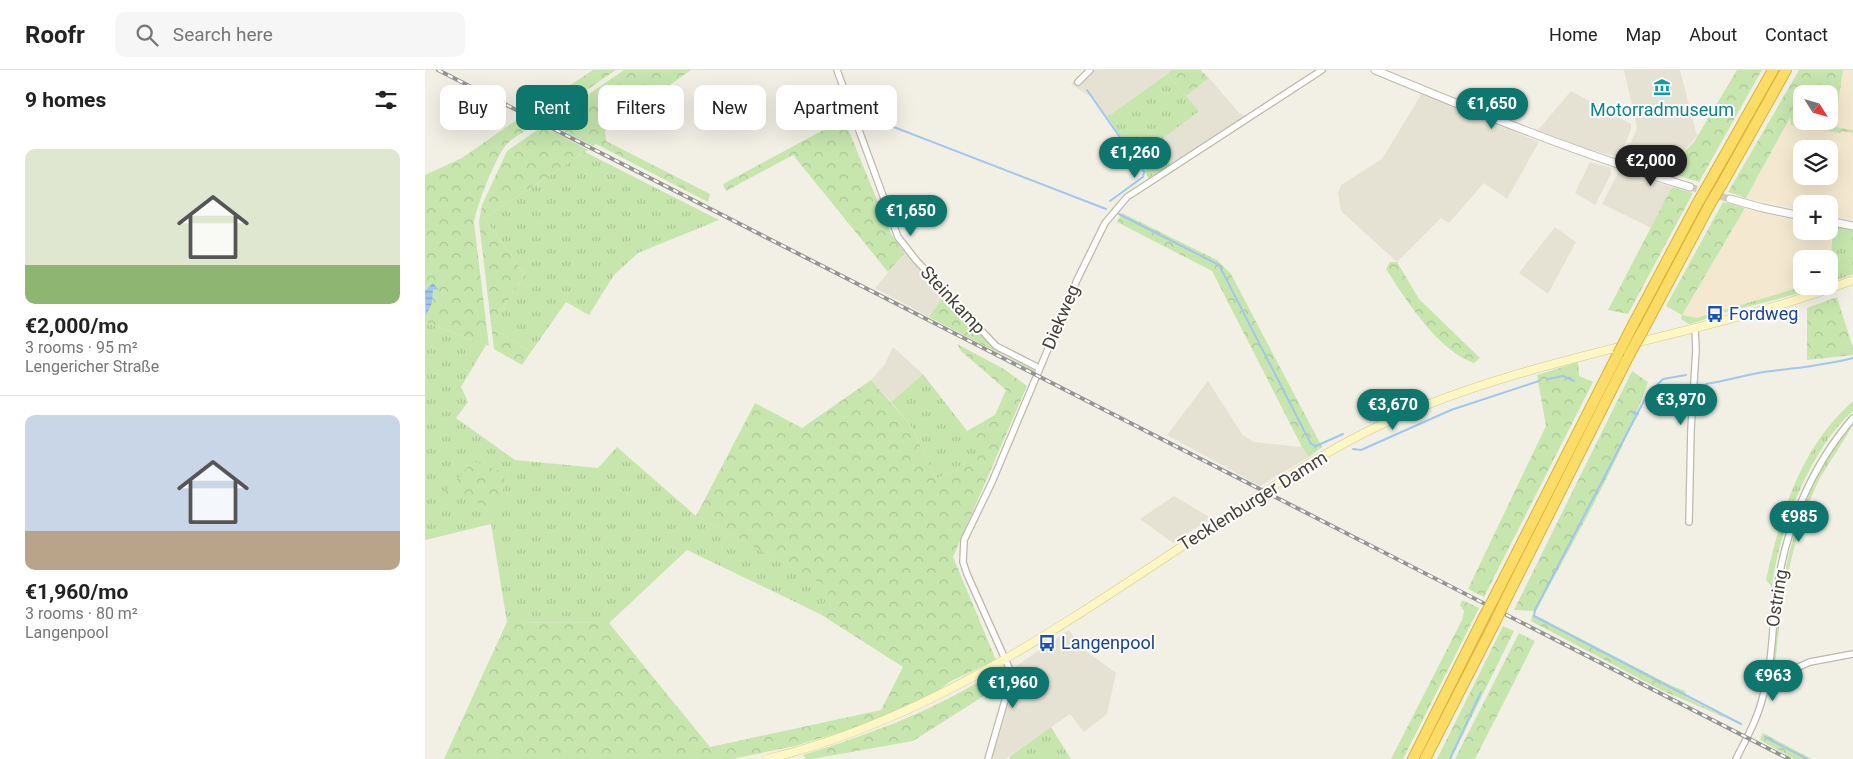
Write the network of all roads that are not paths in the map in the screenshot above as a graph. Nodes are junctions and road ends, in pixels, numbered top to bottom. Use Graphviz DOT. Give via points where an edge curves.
graph roads {
  1 [pos="837,70"];
  2 [pos="1090,70"];
  3 [pos="1322,70"];
  4 [pos="1375,70"];
  5 [pos="1773,70"];
  6 [pos="1786,70"];
  7 [pos="1078,82"];
  8 [pos="1690,187"];
  9 [pos="1730,199"];
  10 [pos="1793,214"];
  11 [pos="1838,223"];
  12 [pos="1853,226"];
  13 [pos="1853,280"];
  14 [pos="1695,328"];
  15 [pos="1039,368"];
  16 [pos="1853,418"];
  17 [pos="1689,522"];
  18 [pos="1853,654"];
  19 [pos="1006,659"];
  20 [pos="1769,674"];
  21 [pos="767,759"];
  22 [pos="988,759"];
  23 [pos="1413,759"];
  24 [pos="1425,759"];
  25 [pos="1736,759"];
  1 -- 15 [label="street, Steinkamp" via="898,237 996,346"];
  2 -- 7 [label="street"];
  3 -- 15 [label="street, Diekweg" via="1144,186 1114,211 1097,239"];
  4 -- 8 [label="street" via="1538,137"];
  5 -- 23 [label="highway, bridge" via="1634,323"];
  6 -- 24 [label="highway, bridge" via="1629,355"];
  9 -- 10 [label="street"];
  11 -- 12 [label="street"];
  13 -- 14 [label="main road, Tecklenburger Damm"];
  14 -- 17 [label="street"];
  14 -- 19 [label="main road, Tecklenburger Damm" via="1499,380 1440,399 1372,429 1303,468"];
  15 -- 19 [label="street, Diekweg" via="964,540 963,562 967,574"];
  16 -- 20 [label="street, Ostring" via="1821,463 1797,513 1777,588"];
  18 -- 20 [label="street" via="1809,662 1782,674"];
  19 -- 21 [label="main road, Tecklenburger Damm" via="884,721"];
  19 -- 22 [label="street" via="1010,670 1009,683"];
  20 -- 25 [label="street, Ostring" via="1763,698"];
}
